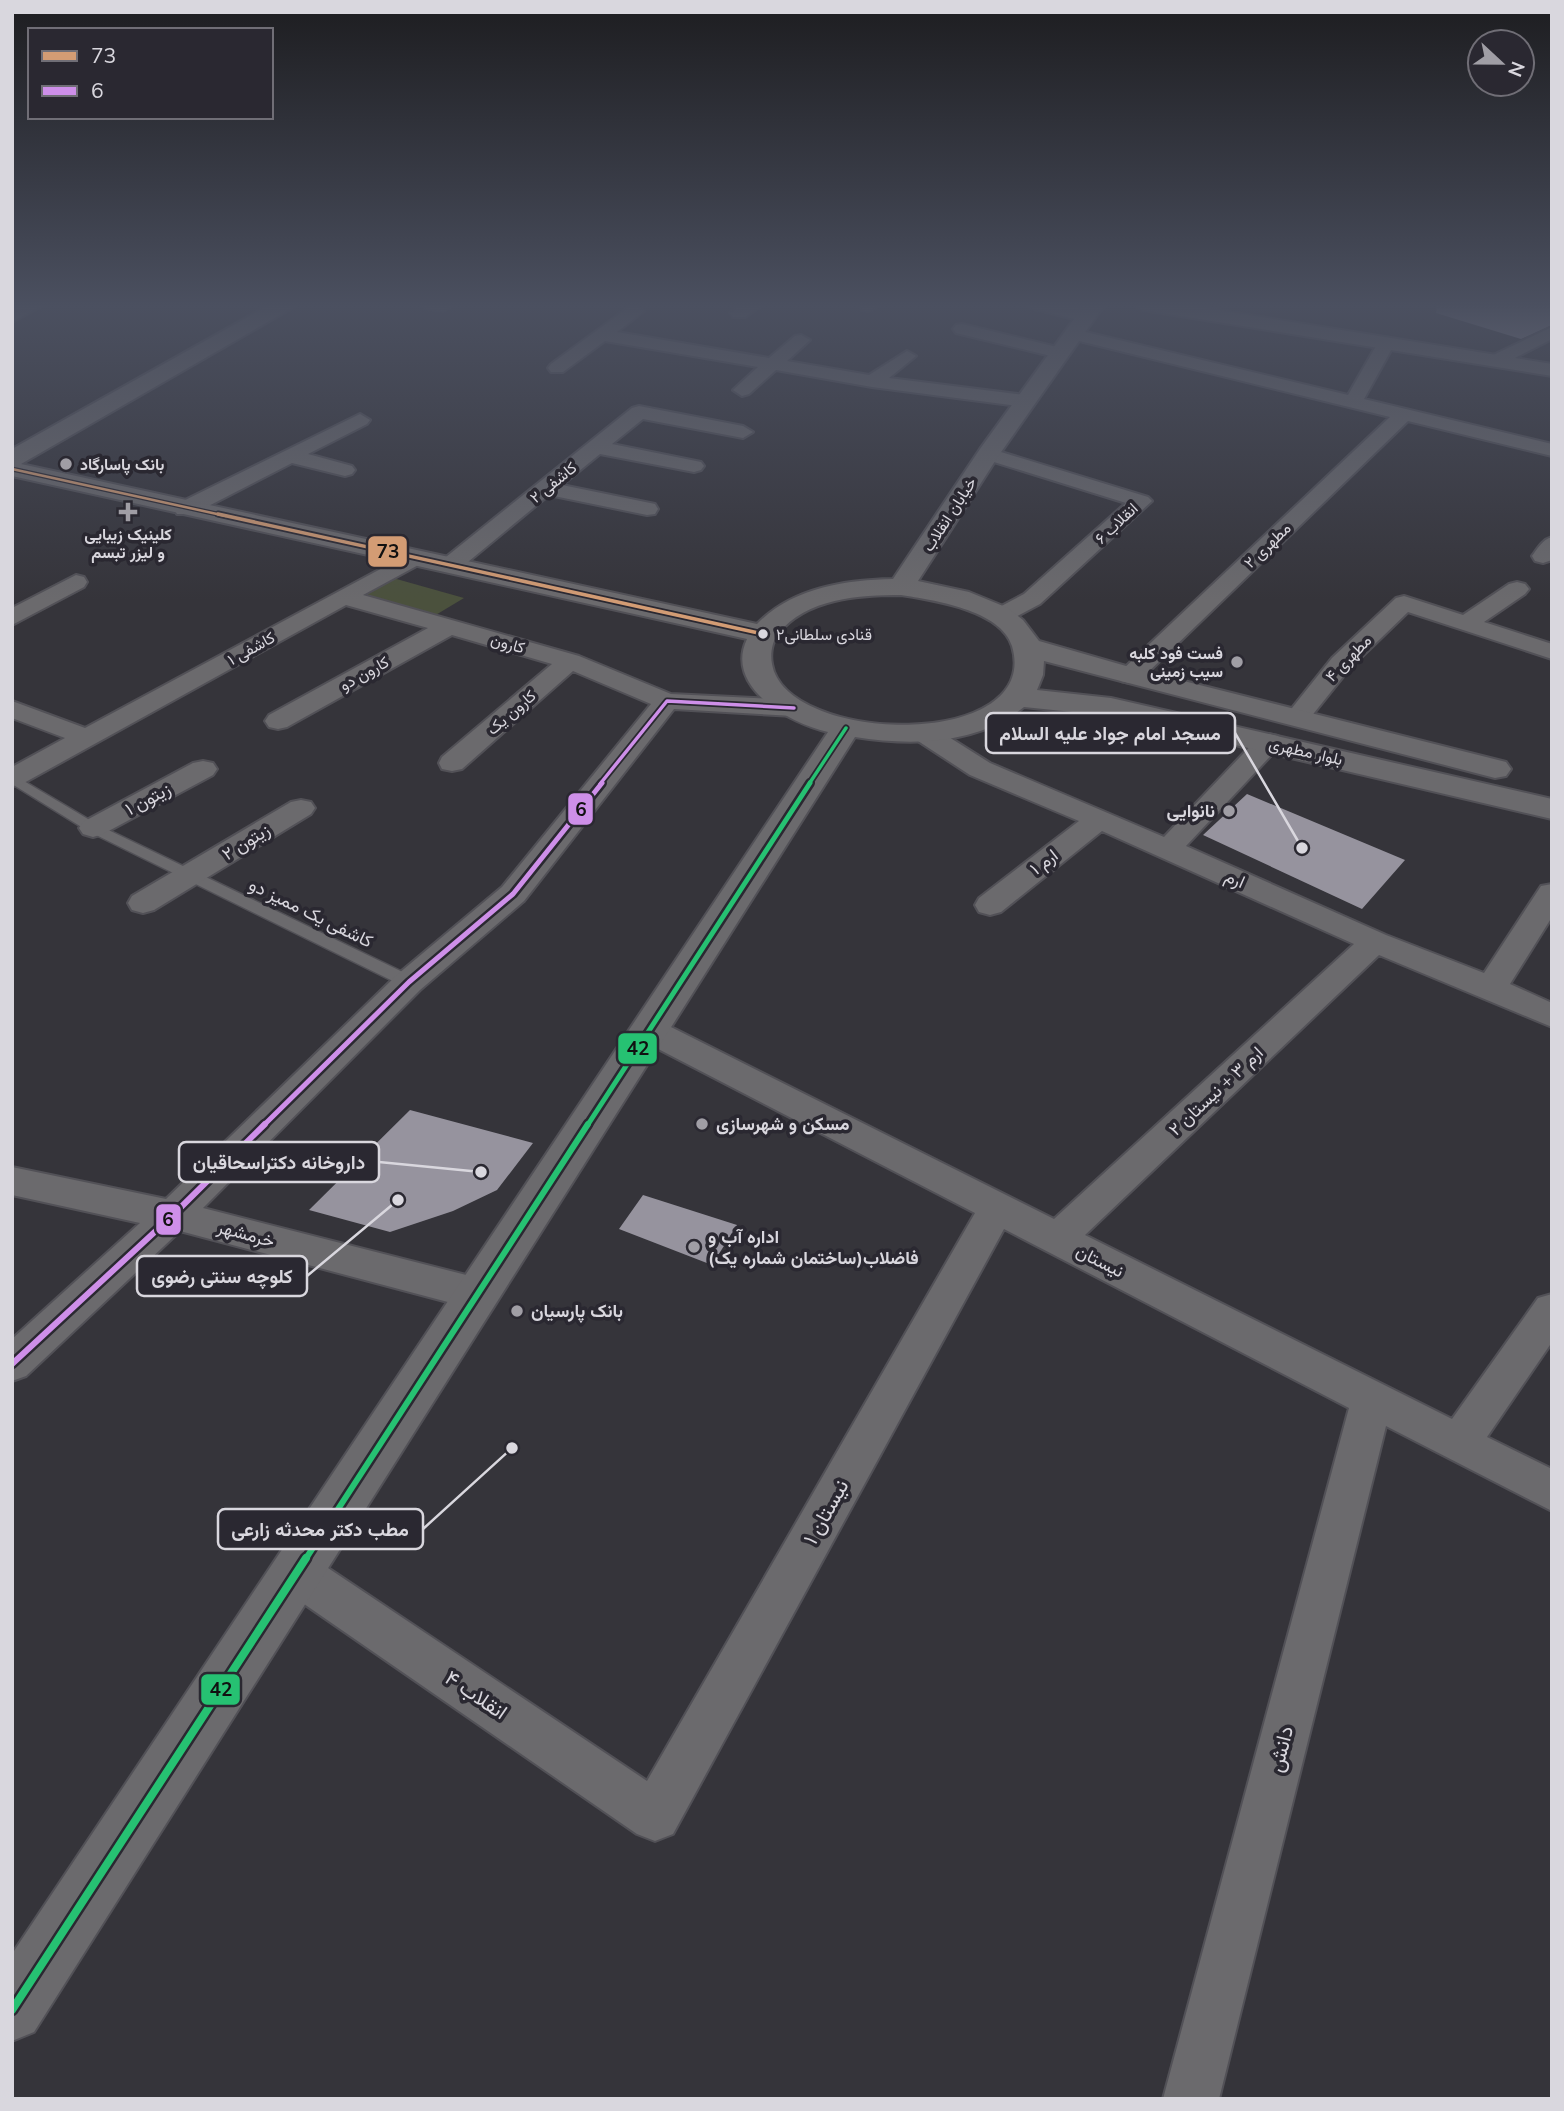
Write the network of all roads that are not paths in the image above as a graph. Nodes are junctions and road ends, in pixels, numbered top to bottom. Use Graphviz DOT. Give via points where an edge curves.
graph roads {
  1 [pos="111,403"];
  2 [pos="1024,403"];
  3 [pos="1355,403"];
  4 [pos="1404,414"];
  5 [pos="360,420"];
  6 [pos="743,432"];
  7 [pos="596,447"];
  8 [pos="1551,448"];
  9 [pos="988,454"];
  10 [pos="290,456"];
  11 [pos="12,459"];
  12 [pos="694,466"];
  13 [pos="12,470"];
  14 [pos="345,470"];
  15 [pos="546,488"];
  16 [pos="185,509"];
  17 [pos="647,509"];
  18 [pos="414,558"];
  19 [pos="449,566"];
  20 [pos="76,582"];
  21 [pos="901,587"];
  22 [pos="1517,589"];
  23 [pos="344,597"];
  24 [pos="1000,616"];
  25 [pos="12,618"];
  26 [pos="1466,623"];
  27 [pos="450,626"];
  28 [pos="763,634"];
  29 [pos="1028,647"];
  30 [pos="1552,652"];
  31 [pos="570,661"];
  32 [pos="1130,676"];
  33 [pos="1017,697"];
  34 [pos="667,701"];
  35 [pos="794,708"];
  36 [pos="12,709"];
  37 [pos="1297,718"];
  38 [pos="278,721"];
  39 [pos="846,728"];
  40 [pos="924,733"];
  41 [pos="88,738"];
  42 [pos="1269,742"];
  43 [pos="452,762"];
  44 [pos="203,769"];
  45 [pos="12,778"];
  46 [pos="1552,783"];
  47 [pos="301,808"];
  48 [pos="1552,809"];
  49 [pos="1098,820"];
  50 [pos="93,828"];
  51 [pos="1168,849"];
  52 [pos="191,876"];
  53 [pos="1552,893"];
  54 [pos="143,903"];
  55 [pos="990,905"];
  56 [pos="1375,942"];
  57 [pos="410,982"];
  58 [pos="1491,988"];
  59 [pos="1552,1016"];
  60 [pos="649,1030"];
  61 [pos="12,1181"];
  62 [pos="998,1208"];
  63 [pos="173,1215"];
  64 [pos="1057,1239"];
  65 [pos="478,1294"];
  66 [pos="1552,1310"];
  67 [pos="12,1364"];
  68 [pos="1372,1399"];
  69 [pos="1459,1444"];
  70 [pos="1552,1491"];
  71 [pos="296,1573"];
  72 [pos="655,1816"];
  73 [pos="12,2010"];
  74 [pos="1191,2099"];
  1 -- 11 [label="main road"];
  2 -- 9 [label="main road, خیابان انقلاب"];
  3 -- 4 [label="street"];
  4 -- 8 [label="street"];
  4 -- 32 [label="street, مطهری ۲"];
  5 -- 10 [label="street"];
  6 -- 7 [label="street, کاشفی ۲" via="639,412"];
  7 -- 12 [label="street"];
  7 -- 15 [label="street, کاشفی ۲"];
  9 -- 21 [label="main road, خیابان انقلاب"];
  9 -- 24 [label="street, انقلاب ۶" via="1142,501 1032,599"];
  10 -- 14 [label="street"];
  10 -- 16 [label="street"];
  13 -- 16 [label="main road"];
  15 -- 17 [label="street"];
  15 -- 19 [label="street, کاشفی ۲"];
  16 -- 18 [label="main road"];
  18 -- 19 [label="main road"];
  18 -- 23 [label="street, کاشفی ۱"];
  19 -- 28 [label="main road"];
  20 -- 25 [label="street"];
  21 -- 24 [label="main road" via="961,598"];
  21 -- 28 [label="main road" via="832,593 779,617"];
  22 -- 26 [label="street"];
  23 -- 27 [label="street, کارون"];
  23 -- 41 [label="street, کاشفی ۱"];
  24 -- 29 [label="main road"];
  26 -- 30 [label="street"];
  26 -- 37 [label="street, مطهری ۴" via="1404,603 1341,663"];
  27 -- 31 [label="street, کارون"];
  27 -- 38 [label="street, کارون دو"];
  28 -- 35 [label="main road" via="756,653 759,672 772,691"];
  29 -- 32 [label="main road, بلوار مطهری"];
  29 -- 33 [label="main road" via="1031,673"];
  31 -- 34 [label="street, کارون"];
  31 -- 43 [label="street, کارون یک"];
  32 -- 37 [label="main road, بلوار مطهری"];
  33 -- 40 [label="main road" via="983,718"];
  33 -- 42 [label="main road, بلوار مطهری" via="1111,707"];
  34 -- 35 [label="street, کارون"];
  34 -- 57 [label="street" via="513,894"];
  35 -- 39 [label="main road"];
  36 -- 41 [label="street"];
  37 -- 46 [label="main road, بلوار مطهری"];
  39 -- 40 [label="main road"];
  39 -- 60 [label="main road"];
  40 -- 49 [label="street, ارم" via="980,769"];
  41 -- 45 [label="street, کاشفی ۱"];
  42 -- 48 [label="main road, بلوار مطهری"];
  42 -- 51 [label="street"];
  44 -- 50 [label="street, زیتون ۱"];
  45 -- 50 [label="lane, کاشفی یک ممیز دو"];
  47 -- 52 [label="street, زیتون ۲"];
  49 -- 51 [label="street, ارم"];
  49 -- 55 [label="street, ارم ۱"];
  50 -- 52 [label="lane, کاشفی یک ممیز دو"];
  51 -- 56 [label="street, ارم"];
  52 -- 54 [label="street"];
  52 -- 57 [label="lane, کاشفی یک ممیز دو"];
  53 -- 58 [label="street"];
  56 -- 58 [label="street, ارم"];
  56 -- 64 [label="street, ارم ۳ + نیستان ۲"];
  57 -- 63 [label="street"];
  58 -- 59 [label="street, ارم"];
  60 -- 62 [label="street, نیستان"];
  60 -- 65 [label="main road"];
  61 -- 63 [label="street, خرمشهر"];
  62 -- 64 [label="street, نیستان"];
  62 -- 72 [label="street, نیستان ۱"];
  63 -- 65 [label="street, خرمشهر"];
  63 -- 67 [label="street"];
  64 -- 68 [label="street, نیستان"];
  65 -- 71 [label="main road"];
  66 -- 69 [label="street"];
  68 -- 69 [label="street, نیستان"];
  68 -- 74 [label="street, دانش"];
  69 -- 70 [label="street, نیستان"];
  71 -- 72 [label="street, انقلاب ۴"];
  71 -- 73 [label="main road"];
}
